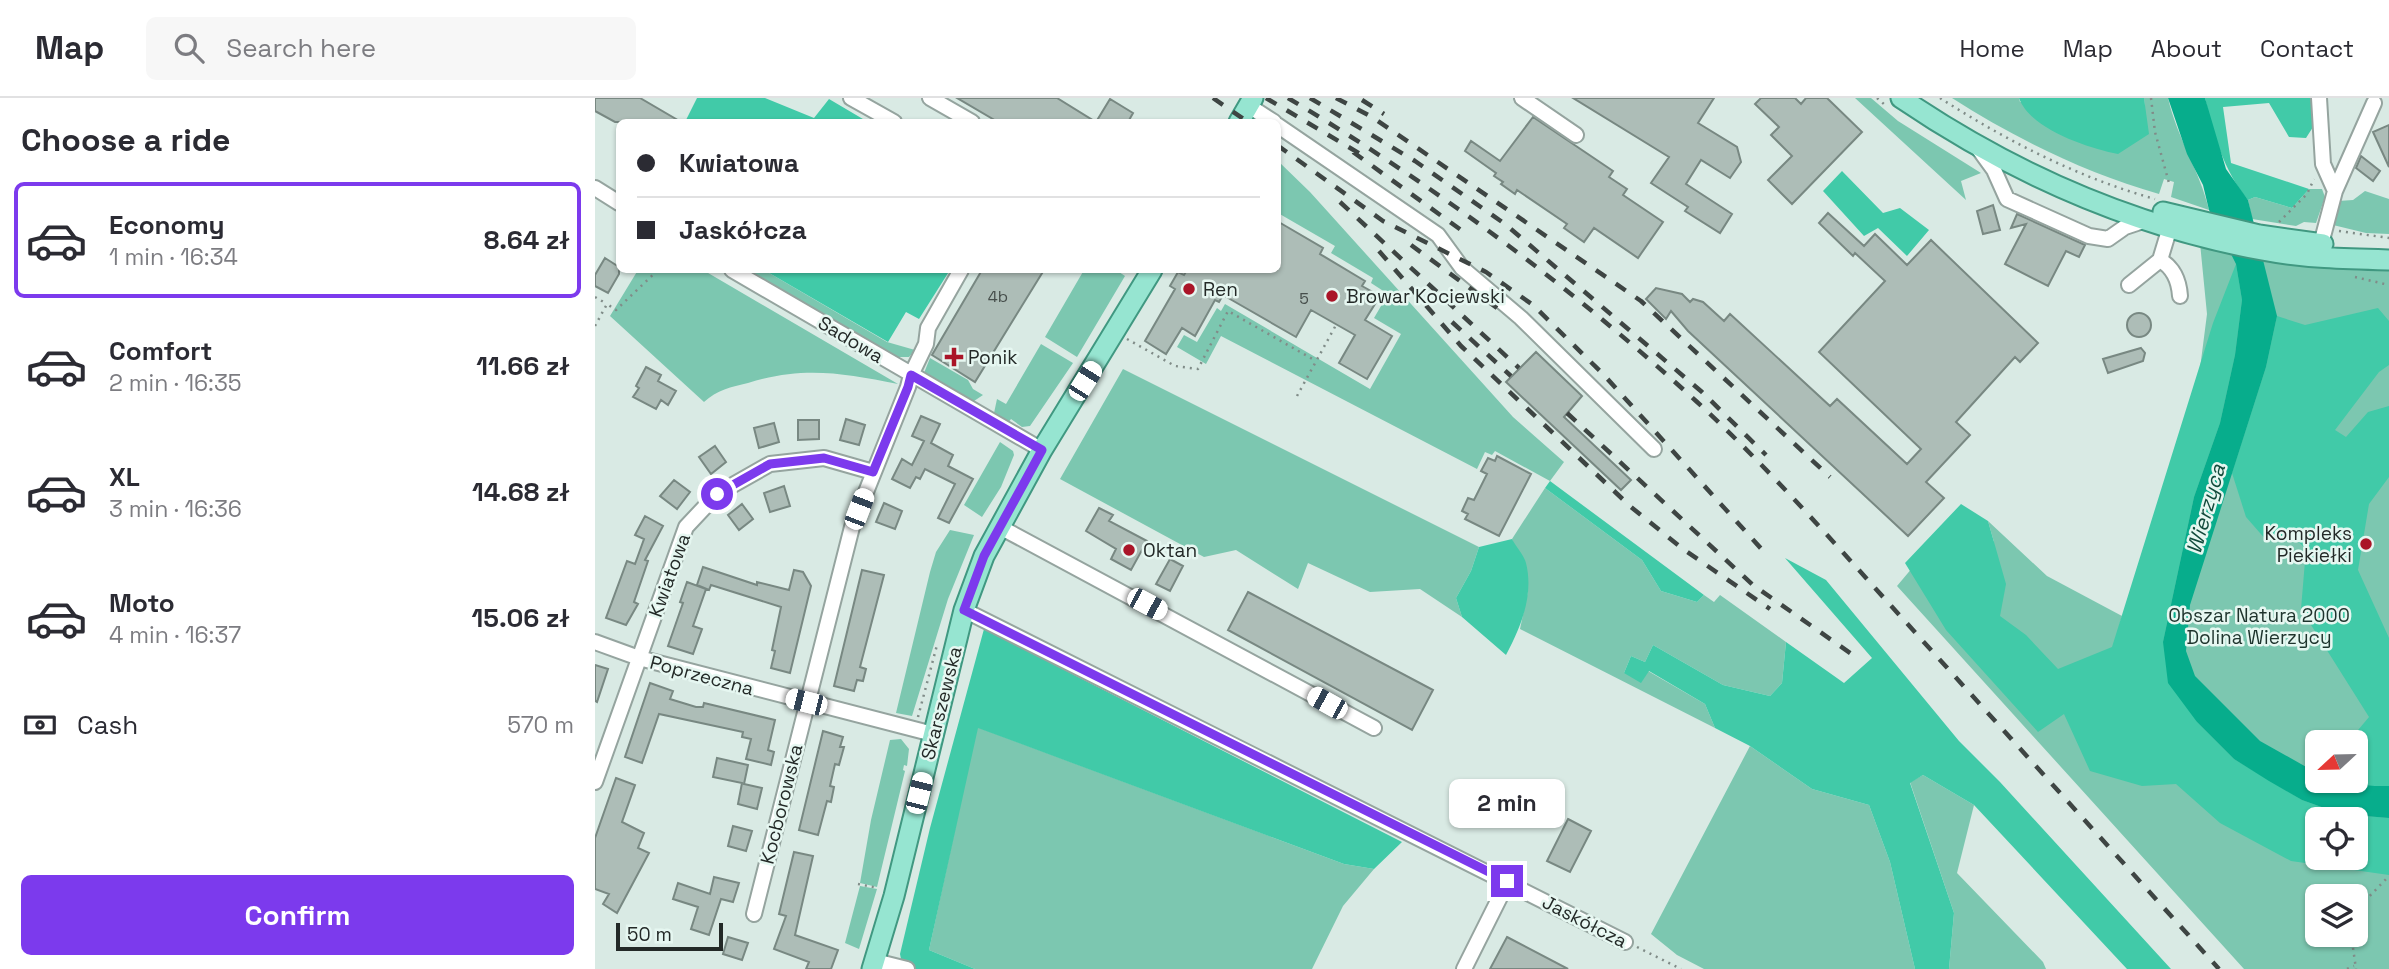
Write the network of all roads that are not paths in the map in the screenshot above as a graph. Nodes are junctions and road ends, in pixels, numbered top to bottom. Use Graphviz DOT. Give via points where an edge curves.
graph roads {
  1 [pos="851,98"];
  2 [pos="930,98"];
  3 [pos="1522,98"];
  4 [pos="1901,98"];
  5 [pos="1923,98"];
  6 [pos="2319,98"];
  7 [pos="2374,103"];
  8 [pos="1247,109"];
  9 [pos="889,119"];
  10 [pos="967,119"];
  11 [pos="1266,119"];
  12 [pos="1281,127"];
  13 [pos="1576,135"];
  14 [pos="1974,145"];
  15 [pos="595,188"];
  16 [pos="2335,191"];
  17 [pos="616,201"];
  18 [pos="2146,220"];
  19 [pos="2170,227"];
  20 [pos="2202,230"];
  21 [pos="2265,237"];
  22 [pos="2321,244"];
  23 [pos="2389,247"];
  24 [pos="2160,260"];
  25 [pos="2389,260"];
  26 [pos="737,273"];
  27 [pos="959,273"];
  28 [pos="1144,273"];
  29 [pos="2129,285"];
  30 [pos="2180,296"];
  31 [pos="911,375"];
  32 [pos="1654,449"];
  33 [pos="1042,450"];
  34 [pos="873,472"];
  35 [pos="1000,527"];
  36 [pos="964,610"];
  37 [pos="595,642"];
  38 [pos="639,658"];
  39 [pos="806,702"];
  40 [pos="1374,728"];
  41 [pos="933,734"];
  42 [pos="595,782"];
  43 [pos="1507,881"];
  44 [pos="754,914"];
  45 [pos="1625,942"];
  46 [pos="874,965"];
  47 [pos="908,969"];
  48 [pos="1464,969"];
  1 -- 9 [label="street"];
  2 -- 10 [label="street"];
  3 -- 13 [label="street"];
  4 -- 14 [label="main road"];
  5 -- 20 [label="main road" via="2003,147 2067,178"];
  6 -- 16 [label="street" via="2323,164"];
  7 -- 16 [label="street"];
  8 -- 11 [label="street"];
  12 -- 32 [label="street" via="1438,235 1462,268 1521,318"];
  14 -- 18 [label="main road" via="2061,188"];
  14 -- 18 [label="street" via="1994,170 2007,199 2089,236 2108,239"];
  15 -- 17 [label="street"];
  16 -- 22 [label="street"];
  18 -- 19 [label="main road"];
  19 -- 20 [label="main road"];
  19 -- 24 [label="street"];
  20 -- 21 [label="main road"];
  21 -- 22 [label="main road"];
  21 -- 25 [label="main road"];
  22 -- 23 [label="main road"];
  24 -- 29 [label="street"];
  24 -- 30 [label="street" via="2170,266"];
  26 -- 31 [label="street, Sadowa"];
  27 -- 31 [label="street, Kocborowska" via="928,328 926,344"];
  28 -- 33 [label="main road, Skarszewska"];
  31 -- 33 [label="street, Sadowa"];
  31 -- 34 [label="street, Kocborowska"];
  33 -- 35 [label="main road, Skarszewska"];
  34 -- 38 [label="street, Kwiatowa" via="824,458 770,464 717,494 685,527"];
  34 -- 39 [label="street, Kocborowska" via="852,527"];
  35 -- 36 [label="main road, Skarszewska"];
  35 -- 40 [label="street"];
  36 -- 41 [label="main road, Skarszewska"];
  36 -- 43 [label="street, Jaskółcza"];
  37 -- 38 [label="street, Poprzeczna"];
  38 -- 39 [label="street, Poprzeczna"];
  38 -- 42 [label="street, Kwiatowa"];
  39 -- 41 [label="street, Poprzeczna"];
  39 -- 44 [label="street, Kocborowska"];
  41 -- 46 [label="main road, Skarszewska"];
  43 -- 45 [label="street, Jaskółcza"];
  43 -- 48 [label="street"];
  46 -- 47 [label="street"];
}
